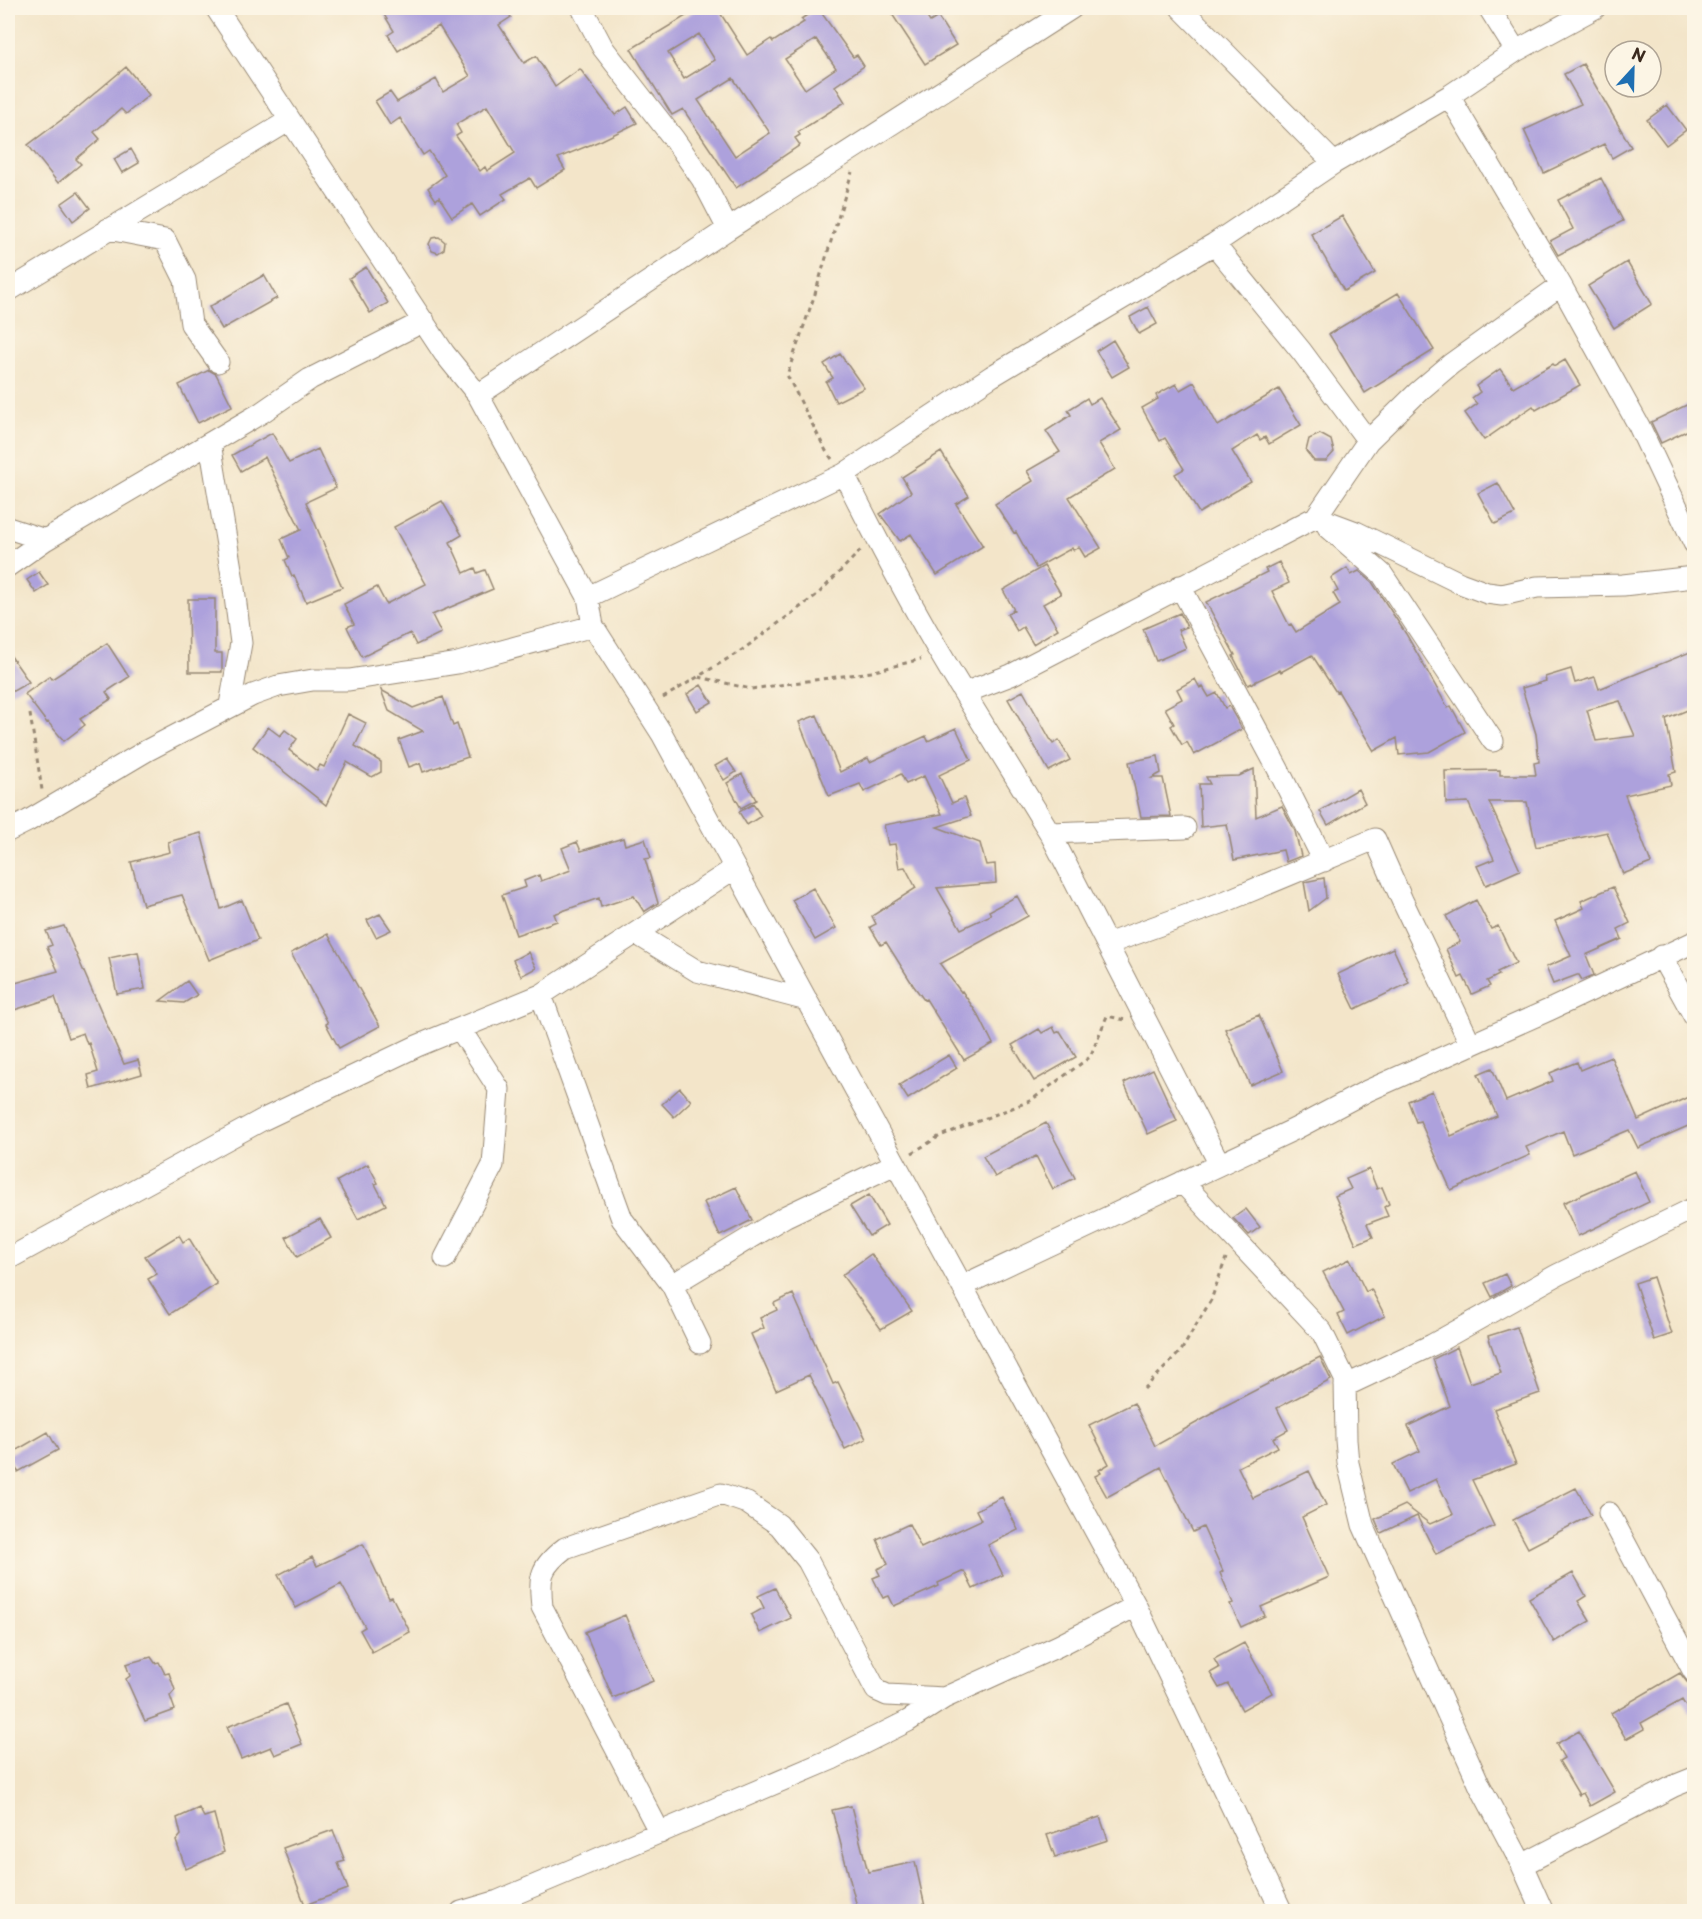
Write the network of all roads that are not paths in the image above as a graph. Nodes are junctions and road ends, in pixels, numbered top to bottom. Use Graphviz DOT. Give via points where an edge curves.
graph roads {
  1 [pos="216,8"];
  2 [pos="582,8"];
  3 [pos="1072,8"];
  4 [pos="1181,8"];
  5 [pos="1489,8"];
  6 [pos="1595,8"];
  7 [pos="1516,51"];
  8 [pos="1449,96"];
  9 [pos="290,120"];
  10 [pos="1334,163"];
  11 [pos="108,229"];
  12 [pos="728,229"];
  13 [pos="1214,244"];
  14 [pos="1561,285"];
  15 [pos="8,291"];
  16 [pos="424,321"];
  17 [pos="218,362"];
  18 [pos="478,395"];
  19 [pos="1368,441"];
  20 [pos="210,443"];
  21 [pos="844,474"];
  22 [pos="1316,517"];
  23 [pos="8,528"];
  24 [pos="45,540"];
  25 [pos="1695,543"];
  26 [pos="8,566"];
  27 [pos="1695,577"];
  28 [pos="1180,586"];
  29 [pos="588,597"];
  30 [pos="592,626"];
  31 [pos="964,693"];
  32 [pos="230,705"];
  33 [pos="1493,741"];
  34 [pos="1185,828"];
  35 [pos="8,831"];
  36 [pos="1050,833"];
  37 [pos="1324,861"];
  38 [pos="735,868"];
  39 [pos="637,934"];
  40 [pos="1695,942"];
  41 [pos="1107,944"];
  42 [pos="1661,956"];
  43 [pos="541,995"];
  44 [pos="807,1000"];
  45 [pos="1695,1016"];
  46 [pos="460,1029"];
  47 [pos="1471,1045"];
  48 [pos="1219,1163"];
  49 [pos="895,1164"];
  50 [pos="1182,1182"];
  51 [pos="1695,1208"];
  52 [pos="445,1258"];
  53 [pos="8,1259"];
  54 [pos="672,1285"];
  55 [pos="962,1286"];
  56 [pos="700,1343"];
  57 [pos="1345,1386"];
  58 [pos="1609,1513"];
  59 [pos="1136,1606"];
  60 [pos="1695,1672"];
  61 [pos="944,1698"];
  62 [pos="1695,1778"];
  63 [pos="660,1833"];
  64 [pos="1522,1865"];
  65 [pos="461,1911"];
  66 [pos="1282,1911"];
  67 [pos="1543,1911"];
  1 -- 9 [label="street"];
  2 -- 12 [label="street" via="603,48 702,179"];
  3 -- 12 [label="street"];
  4 -- 10 [label="street"];
  5 -- 7 [label="street"];
  6 -- 7 [label="street"];
  7 -- 8 [label="street"];
  8 -- 10 [label="street"];
  8 -- 14 [label="street"];
  9 -- 11 [label="street"];
  9 -- 16 [label="street"];
  10 -- 13 [label="street"];
  11 -- 15 [label="street"];
  11 -- 17 [label="street" via="165,240 185,280 191,324"];
  12 -- 18 [label="street"];
  13 -- 19 [label="street"];
  13 -- 21 [label="street" via="992,376"];
  14 -- 19 [label="street" via="1451,364"];
  14 -- 25 [label="street" via="1639,426"];
  16 -- 18 [label="street"];
  16 -- 20 [label="street" via="310,379"];
  18 -- 29 [label="street"];
  19 -- 22 [label="street"];
  20 -- 24 [label="street"];
  20 -- 32 [label="street" via="241,643"];
  21 -- 29 [label="street"];
  21 -- 31 [label="street" via="874,536"];
  22 -- 27 [label="street" via="1486,594"];
  22 -- 28 [label="street"];
  22 -- 33 [label="street" via="1382,574"];
  23 -- 24 [label="street"];
  24 -- 26 [label="street"];
  28 -- 31 [label="street" via="1011,675"];
  28 -- 37 [label="street"];
  29 -- 30 [label="street"];
  30 -- 32 [label="street" via="458,663 360,679 312,680 278,686"];
  30 -- 38 [label="street" via="662,734"];
  31 -- 36 [label="street"];
  32 -- 35 [label="street"];
  34 -- 36 [label="street"];
  36 -- 41 [label="street"];
  37 -- 41 [label="street"];
  37 -- 47 [label="street" via="1375,839"];
  38 -- 39 [label="street"];
  38 -- 44 [label="street"];
  39 -- 43 [label="street"];
  39 -- 44 [label="street" via="696,971"];
  40 -- 42 [label="street"];
  41 -- 48 [label="street"];
  42 -- 45 [label="street"];
  42 -- 47 [label="street"];
  43 -- 46 [label="street"];
  43 -- 54 [label="street" via="622,1219"];
  44 -- 49 [label="street"];
  46 -- 52 [label="street" via="499,1089 493,1165"];
  46 -- 53 [label="street" via="262,1120"];
  47 -- 48 [label="street"];
  48 -- 50 [label="street"];
  49 -- 54 [label="street" via="786,1216"];
  49 -- 55 [label="street"];
  50 -- 55 [label="street"];
  50 -- 57 [label="street" via="1322,1332"];
  51 -- 57 [label="street"];
  54 -- 56 [label="street"];
  55 -- 59 [label="street"];
  57 -- 64 [label="street" via="1348,1463 1363,1525 1480,1786"];
  58 -- 60 [label="street"];
  59 -- 61 [label="street"];
  59 -- 66 [label="street"];
  61 -- 63 [label="street" via="832,1759"];
  61 -- 63 [label="street" via="887,1695 876,1690 808,1561 779,1525 747,1503 721,1494 566,1548 547,1562 539,1586 542,1607"];
  62 -- 64 [label="street"];
  63 -- 65 [label="street" via="498,1900"];
  64 -- 67 [label="street"];
}
